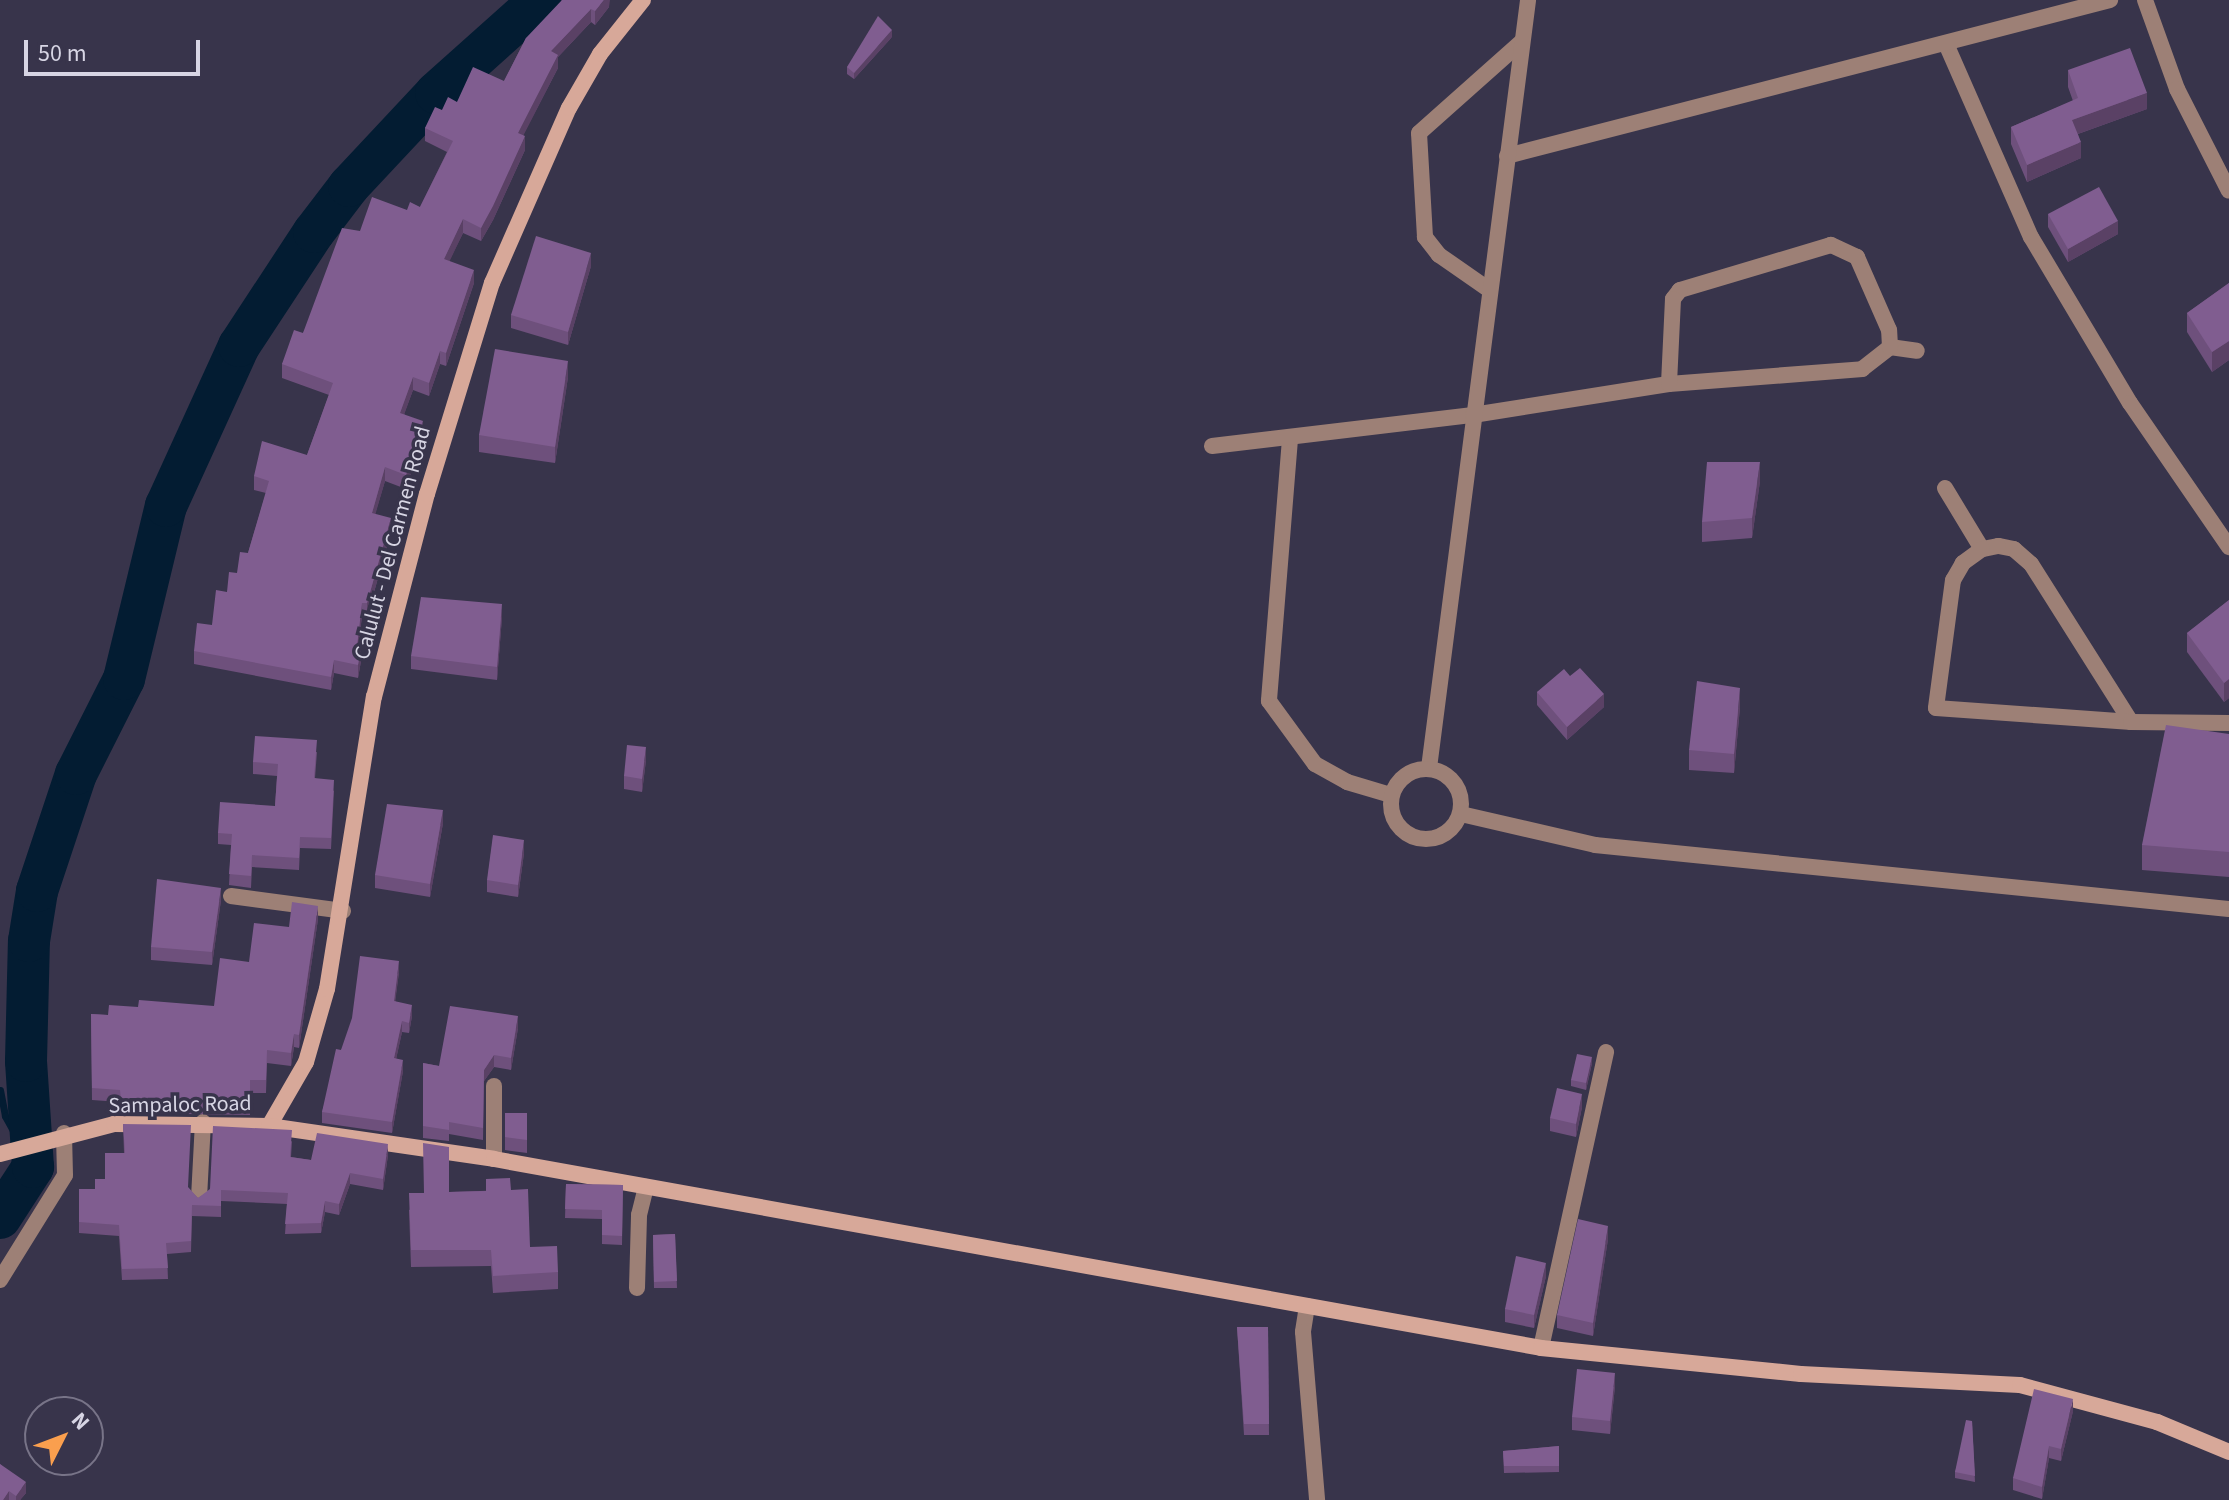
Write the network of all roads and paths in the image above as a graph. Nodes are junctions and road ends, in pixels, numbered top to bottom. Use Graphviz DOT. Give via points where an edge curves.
graph roads {
  1 [pos="643,0"];
  2 [pos="1528,0"];
  3 [pos="2110,0"];
  4 [pos="2145,0"];
  5 [pos="1521,42"];
  6 [pos="1947,46"];
  7 [pos="1507,156"];
  8 [pos="2229,191"];
  9 [pos="1488,289"];
  10 [pos="1890,347"];
  11 [pos="1917,351"];
  12 [pos="1669,384"];
  13 [pos="1473,415"];
  14 [pos="1290,439"];
  15 [pos="1212,446"];
  16 [pos="1945,488"];
  17 [pos="2229,547"];
  18 [pos="1982,549"];
  19 [pos="2131,722"];
  20 [pos="2229,723"];
  21 [pos="1429,768"];
  22 [pos="1391,795"];
  23 [pos="1461,814"];
  24 [pos="231,896"];
  25 [pos="2229,909"];
  26 [pos="343,911"];
  27 [pos="1606,1052"];
  28 [pos="494,1086"];
  29 [pos="203,1122"];
  30 [pos="269,1126"];
  31 [pos="59,1135"];
  32 [pos="0,1154"];
  33 [pos="494,1159"];
  34 [pos="646,1187"];
  35 [pos="199,1198"];
  36 [pos="0,1280"];
  37 [pos="637,1288"];
  38 [pos="1307,1306"];
  39 [pos="1541,1348"];
  40 [pos="2229,1452"];
  41 [pos="1317,1500"];
  1 -- 26 [label="main road, Calulut - Del Carmen Road" via="600,54 569,108 492,283 427,494 374,697"];
  2 -- 5 [label="street"];
  3 -- 6 [label="street"];
  4 -- 8 [label="street" via="2177,89"];
  5 -- 7 [label="street"];
  5 -- 9 [label="street" via="1419,133 1425,237 1439,255"];
  6 -- 7 [label="street"];
  6 -- 17 [label="street" via="2011,195 2054,279 2130,403"];
  7 -- 9 [label="street"];
  9 -- 13 [label="street"];
  10 -- 11 [label="street"];
  10 -- 12 [label="street" via="1862,369"];
  10 -- 12 [label="street" via="1889,330 1857,257 1831,245 1680,290 1673,299"];
  12 -- 13 [label="street"];
  13 -- 14 [label="street"];
  13 -- 21 [label="street"];
  14 -- 15 [label="street"];
  14 -- 22 [label="street" via="1269,701 1315,764 1347,782"];
  16 -- 18 [label="street"];
  18 -- 19 [label="street" via="2014,549 2031,564"];
  18 -- 19 [label="street" via="1963,563 1953,580 1936,708"];
  19 -- 20 [label="street"];
  21 -- 22 [label="street" via="1399,780"];
  21 -- 23 [label="street" via="1448,776 1460,793"];
  22 -- 23 [label="street" via="1396,822 1417,839 1443,834"];
  23 -- 25 [label="street" via="1595,845"];
  24 -- 26 [label="street"];
  26 -- 30 [label="main road, Calulut - Del Carmen Road" via="306,1062"];
  27 -- 39 [label="street"];
  28 -- 33 [label="street"];
  29 -- 30 [label="main road, Sampaloc Road"];
  29 -- 31 [label="main road, Sampaloc Road" via="126,1123"];
  29 -- 35 [label="street"];
  30 -- 33 [label="main road, Sampaloc Road"];
  31 -- 32 [label="main road, Sampaloc Road"];
  31 -- 36 [label="street" via="65,1175"];
  33 -- 34 [label="main road, Sampaloc Road"];
  34 -- 37 [label="street" via="640,1208"];
  34 -- 38 [label="main road, Sampaloc Road"];
  38 -- 39 [label="main road, Sampaloc Road"];
  38 -- 41 [label="street" via="1303,1332"];
  39 -- 40 [label="main road, Sampaloc Road" via="1801,1374 2020,1385 2157,1422"];
}
